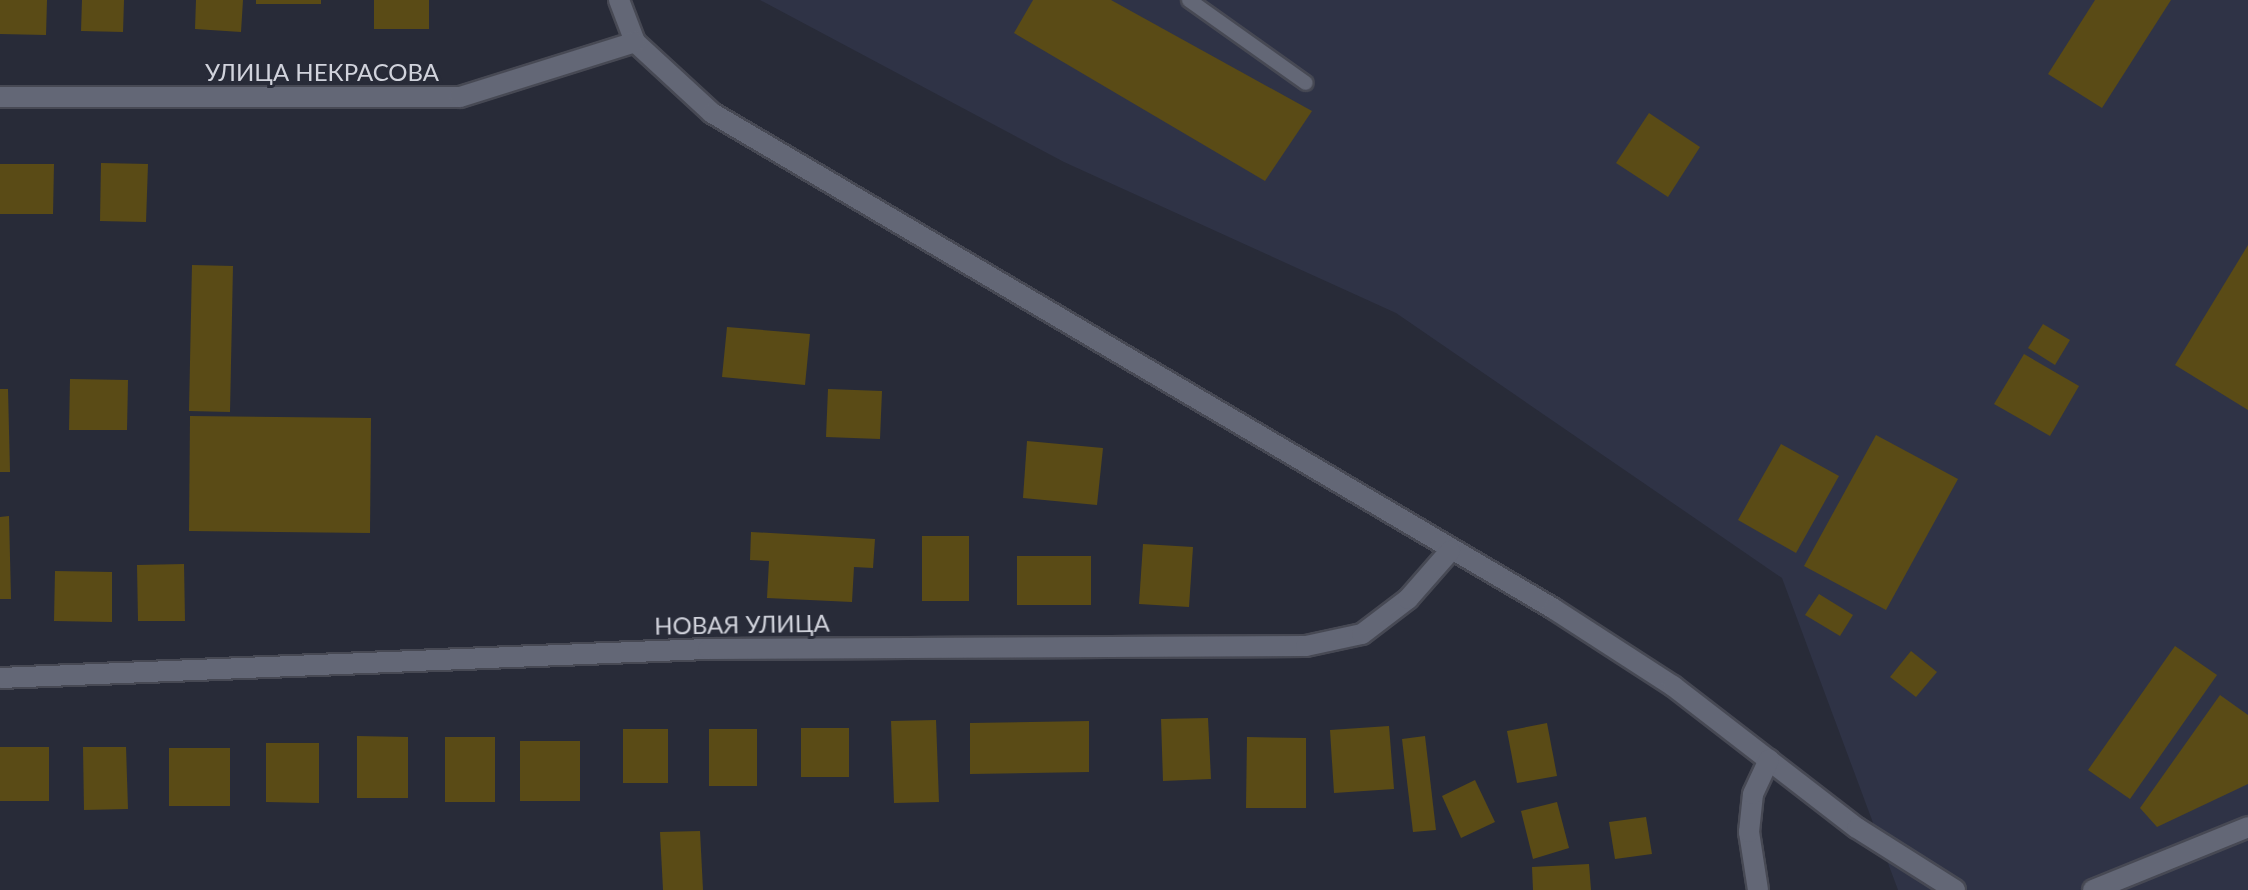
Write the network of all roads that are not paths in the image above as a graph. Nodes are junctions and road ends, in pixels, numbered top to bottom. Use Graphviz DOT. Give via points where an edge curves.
graph roads {
  1 [pos="619,0"];
  2 [pos="1189,0"];
  3 [pos="635,42"];
  4 [pos="1306,83"];
  5 [pos="0,97"];
  6 [pos="1450,551"];
  7 [pos="0,678"];
  8 [pos="1769,760"];
  9 [pos="2248,827"];
  10 [pos="1948,889"];
  11 [pos="1758,890"];
  12 [pos="2093,890"];
  1 -- 3 [label="street"];
  2 -- 4 [label="lane"];
  3 -- 5 [label="street, УЛИЦА НЕКРАСОВА" via="460,97"];
  3 -- 6 [label="street" via="712,113"];
  6 -- 7 [label="street, НОВАЯ УЛИЦА" via="1408,599 1362,634 1306,646 708,649"];
  6 -- 8 [label="street" via="1554,609 1673,686"];
  8 -- 10 [label="street"];
  8 -- 11 [label="street" via="1753,794 1749,832"];
  9 -- 12 [label="street"];
}
